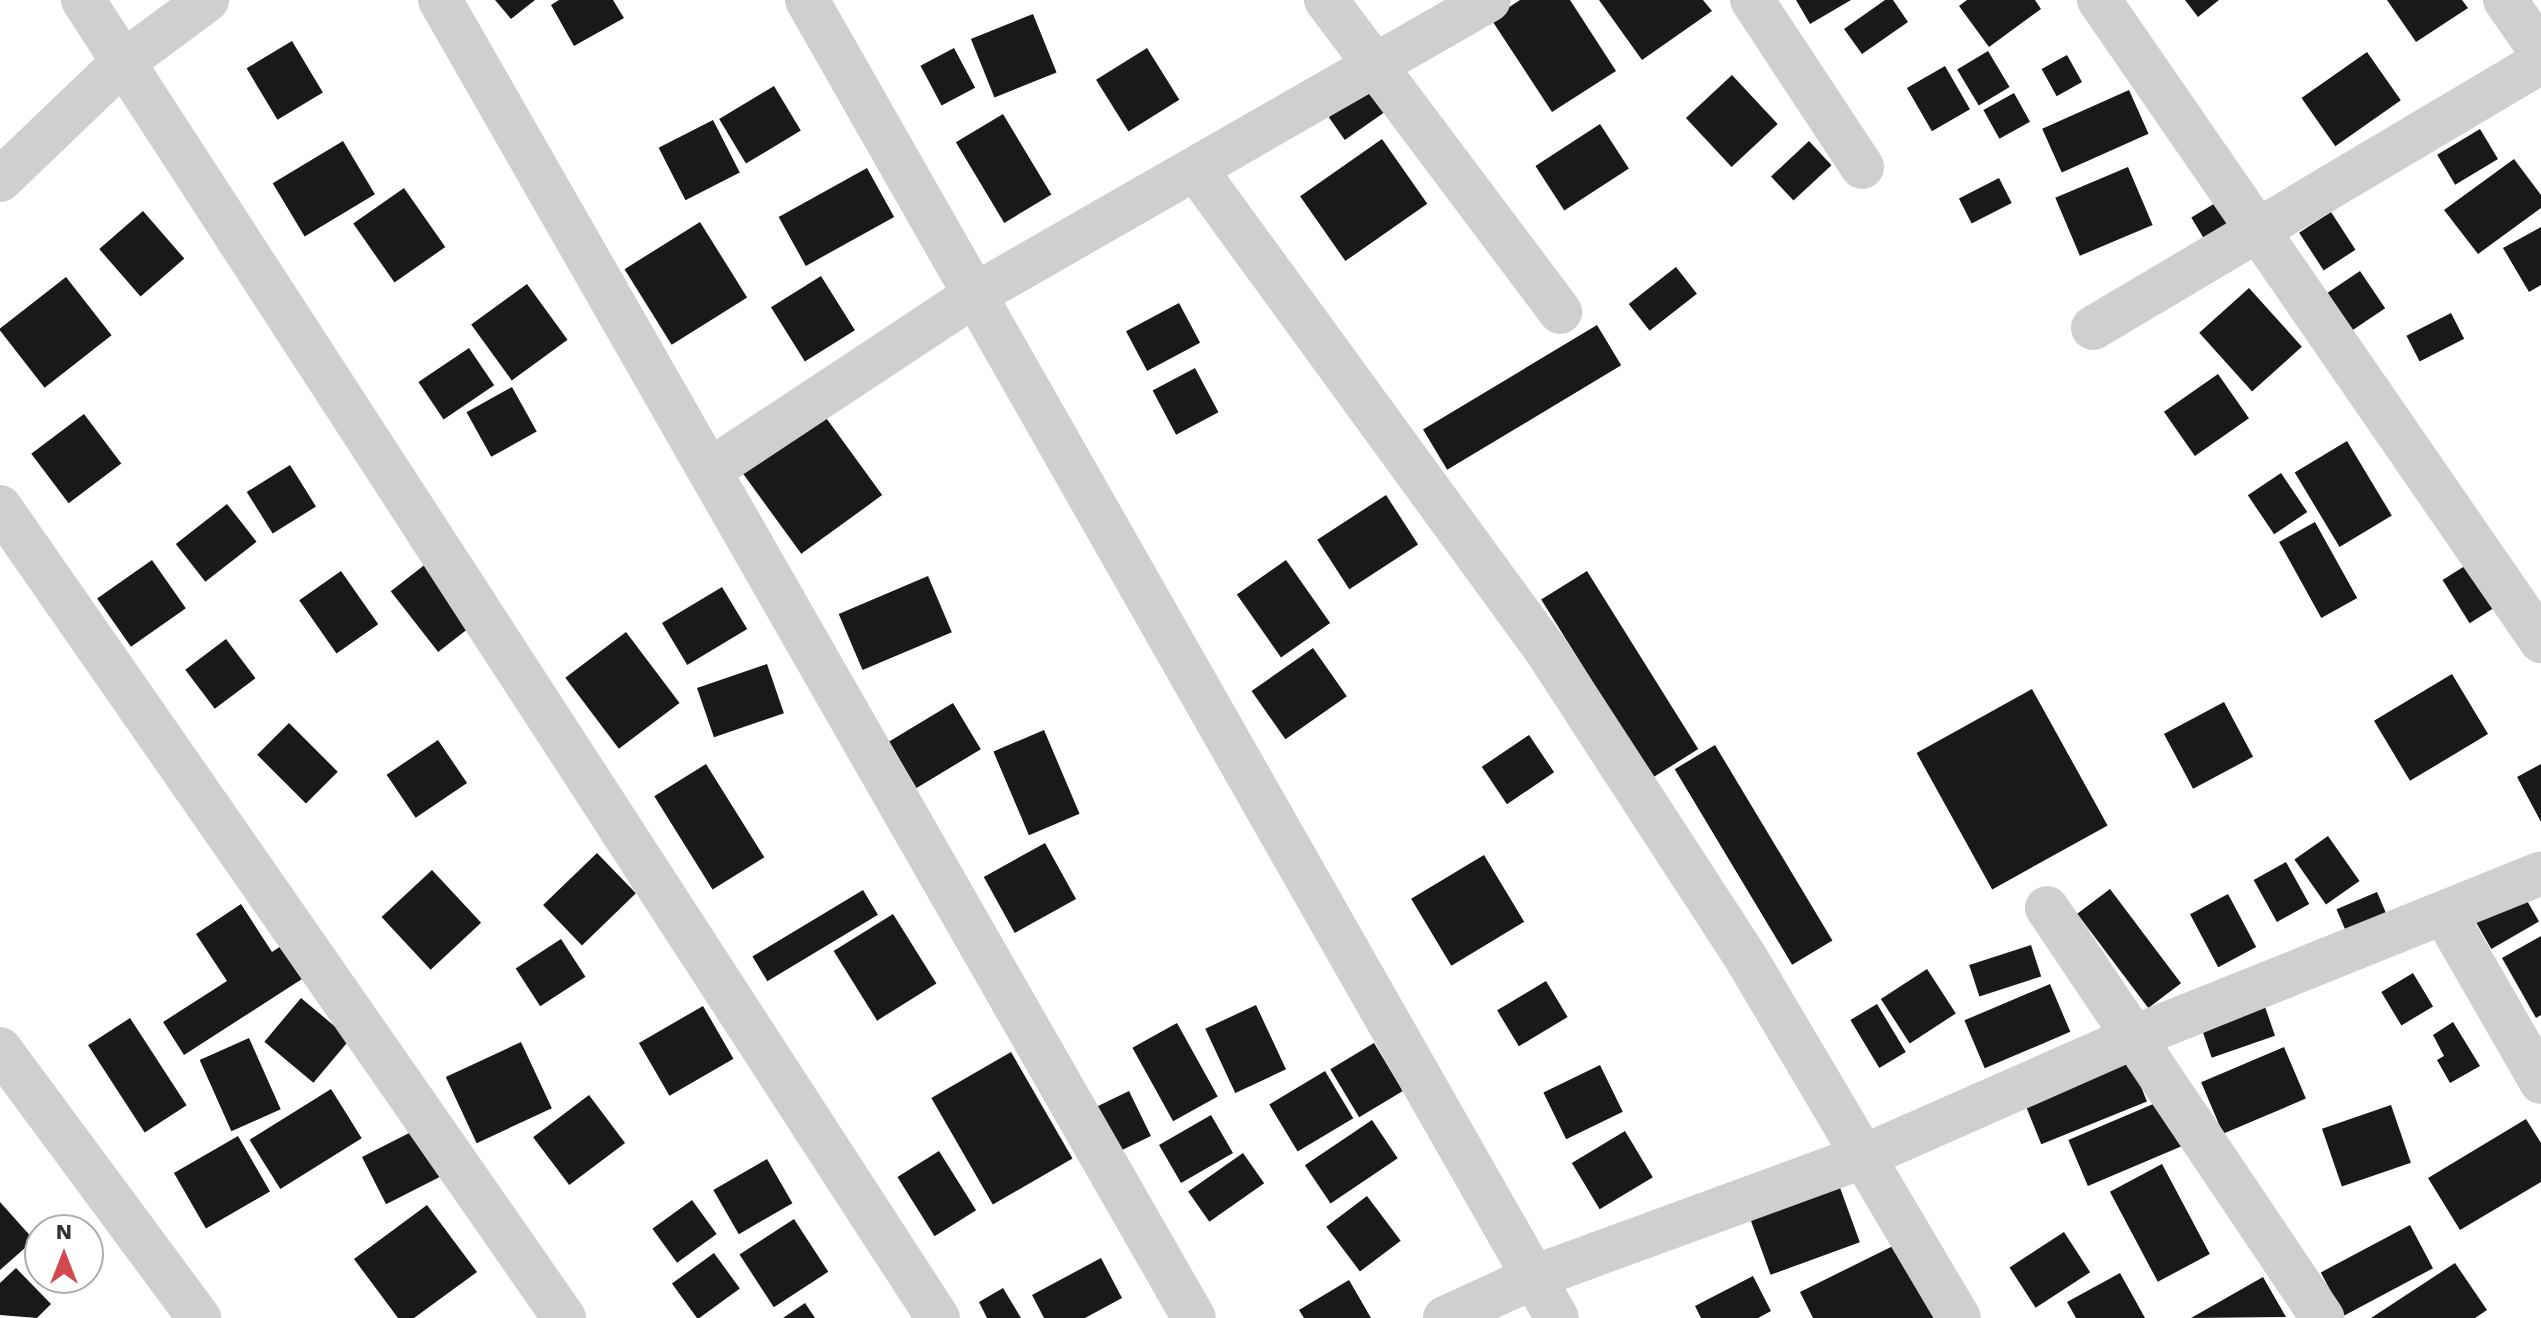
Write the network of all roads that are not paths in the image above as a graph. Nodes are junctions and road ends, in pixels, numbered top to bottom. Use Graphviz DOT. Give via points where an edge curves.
graph roads {
  1 [pos="83,0"];
  2 [pos="207,0"];
  3 [pos="440,0"];
  4 [pos="807,0"];
  5 [pos="1326,0"];
  6 [pos="1489,0"];
  7 [pos="1752,0"];
  8 [pos="2099,0"];
  9 [pos="2505,0"];
  10 [pos="2541,52"];
  11 [pos="2541,62"];
  12 [pos="122,63"];
  13 [pos="1376,68"];
  14 [pos="1862,167"];
  15 [pos="1196,170"];
  16 [pos="0,180"];
  17 [pos="2254,228"];
  18 [pos="976,294"];
  19 [pos="1560,312"];
  20 [pos="2093,328"];
  21 [pos="713,468"];
  22 [pos="0,507"];
  23 [pos="2541,641"];
  24 [pos="2541,873"];
  25 [pos="2047,908"];
  26 [pos="2444,913"];
  27 [pos="2139,1035"];
  28 [pos="0,1049"];
  29 [pos="2541,1082"];
  30 [pos="1860,1158"];
  31 [pos="1534,1277"];
  32 [pos="199,1318"];
  33 [pos="564,1318"];
  34 [pos="938,1318"];
  35 [pos="1194,1318"];
  36 [pos="1445,1318"];
  37 [pos="1557,1318"];
  38 [pos="1959,1318"];
  39 [pos="2323,1318"];
  1 -- 12 [label="street"];
  2 -- 12 [label="street"];
  3 -- 21 [label="street"];
  4 -- 18 [label="street"];
  5 -- 13 [label="street"];
  6 -- 13 [label="street"];
  7 -- 14 [label="street"];
  8 -- 17 [label="street"];
  9 -- 10 [label="street"];
  11 -- 17 [label="street"];
  12 -- 16 [label="street"];
  12 -- 34 [label="street"];
  13 -- 15 [label="street"];
  13 -- 19 [label="street"];
  15 -- 18 [label="street"];
  15 -- 30 [label="street" via="1546,650 1746,958"];
  17 -- 20 [label="street"];
  17 -- 23 [label="street"];
  18 -- 21 [label="street"];
  18 -- 31 [label="street"];
  21 -- 35 [label="street"];
  22 -- 33 [label="street"];
  24 -- 26 [label="street"];
  25 -- 27 [label="street"];
  26 -- 27 [label="street"];
  26 -- 29 [label="street"];
  27 -- 30 [label="street"];
  27 -- 39 [label="street"];
  28 -- 32 [label="street"];
  30 -- 31 [label="street"];
  30 -- 38 [label="street"];
  31 -- 36 [label="street"];
  31 -- 37 [label="street"];
}
